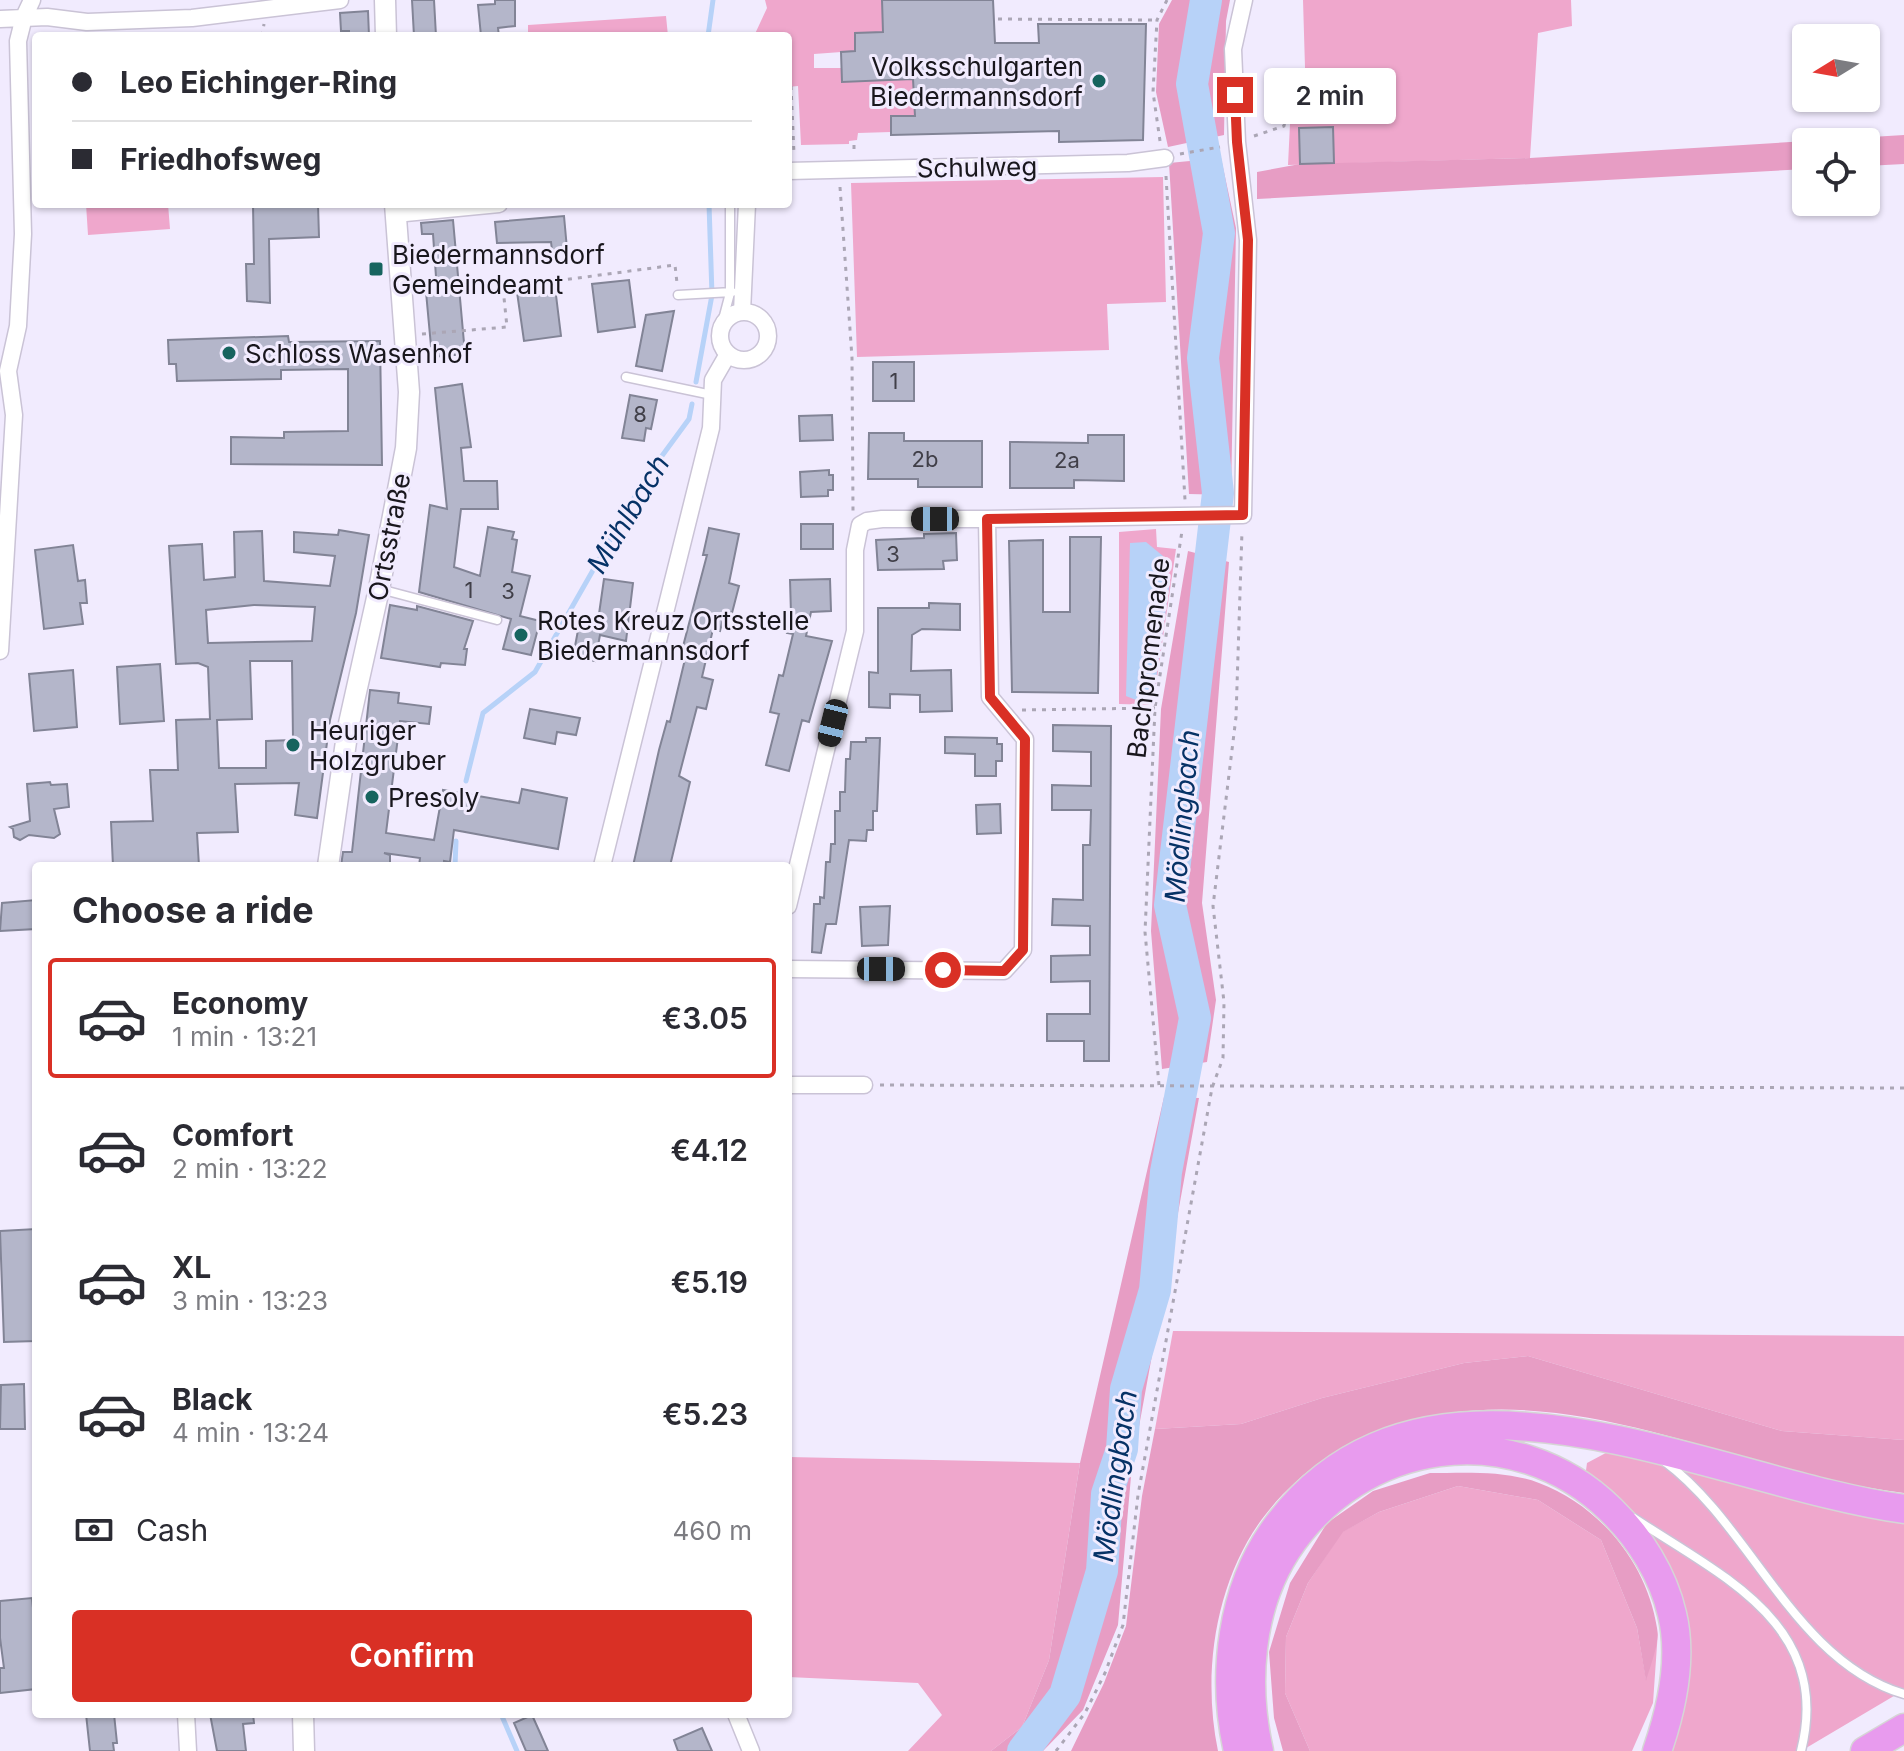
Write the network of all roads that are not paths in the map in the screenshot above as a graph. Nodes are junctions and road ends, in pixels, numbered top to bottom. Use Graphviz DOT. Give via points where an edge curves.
graph roads {
  1 [pos="32,0"];
  2 [pos="340,0"];
  3 [pos="385,0"];
  4 [pos="1244,0"];
  5 [pos="261,4"];
  6 [pos="24,17"];
  7 [pos="0,19"];
  8 [pos="386,32"];
  9 [pos="1173,156"];
  10 [pos="792,164"];
  11 [pos="416,208"];
  12 [pos="730,208"];
  13 [pos="747,208"];
  14 [pos="395,209"];
  15 [pos="737,291"];
  16 [pos="678,295"];
  17 [pos="742,312"];
  18 [pos="720,331"];
  19 [pos="728,354"];
  20 [pos="626,377"];
  21 [pos="712,395"];
  22 [pos="987,519"];
  23 [pos="3,538"];
  24 [pos="379,589"];
  25 [pos="497,620"];
  26 [pos="0,651"];
  27 [pos="329,862"];
  28 [pos="603,862"];
  29 [pos="792,890"];
  30 [pos="792,969"];
  31 [pos="792,1085"];
  32 [pos="864,1085"];
  33 [pos="1644,1446"];
  34 [pos="1598,1498"];
  35 [pos="1904,1509"];
  36 [pos="1904,1694"];
  37 [pos="186,1718"];
  38 [pos="303,1718"];
  39 [pos="738,1718"];
  40 [pos="1904,1728"];
  41 [pos="188,1751"];
  42 [pos="304,1751"];
  43 [pos="751,1751"];
  44 [pos="1238,1751"];
  45 [pos="1259,1751"];
  46 [pos="1657,1751"];
  47 [pos="1801,1751"];
  48 [pos="1865,1751"];
  1 -- 6 [label="street"];
  2 -- 5 [label="street"];
  3 -- 8 [label="street"];
  4 -- 22 [label="street" via="1233,49 1230,144 1248,240 1234,515"];
  5 -- 6 [label="street" via="192,18 87,22"];
  6 -- 7 [label="street"];
  6 -- 23 [label="street" via="18,41 23,234 18,326 8,371 14,415"];
  9 -- 10 [label="street, Schulweg" via="1128,163 839,170"];
  11 -- 14 [label="street"];
  12 -- 15 [label="lane"];
  13 -- 15 [label="street"];
  14 -- 24 [label="street, Ortsstraße" via="409,392 406,448"];
  15 -- 16 [label="lane"];
  15 -- 17 [label="street"];
  15 -- 18 [label="lane"];
  17 -- 18 [label="street" via="728,318"];
  17 -- 19 [label="street" via="762,320 768,342 752,359"];
  18 -- 19 [label="street"];
  19 -- 21 [label="street" via="713,380"];
  20 -- 21 [label="lane"];
  21 -- 28 [label="street" via="711,428"];
  22 -- 29 [label="street" via="882,519 860,525 855,631"];
  22 -- 30 [label="street" via="990,697 1025,739 1023,950 1004,971"];
  23 -- 26 [label="street"];
  24 -- 25 [label="lane"];
  24 -- 27 [label="street, Ortsstraße" via="348,728"];
  31 -- 32 [label="street"];
  33 -- 35 [label="highway" via="1857,1502"];
  33 -- 36 [label="lane" via="1694,1487 1833,1654 1876,1684"];
  33 -- 44 [label="highway" via="1565,1430 1470,1425 1390,1440 1321,1478 1269,1536 1240,1604 1230,1689"];
  34 -- 45 [label="highway" via="1543,1465 1483,1451 1447,1451 1384,1466 1329,1500 1293,1541 1265,1595 1251,1668"];
  34 -- 46 [label="highway" via="1643,1548 1672,1613 1677,1647 1673,1687"];
  34 -- 47 [label="lane" via="1740,1588 1778,1624 1804,1682"];
  37 -- 41 [label="street"];
  38 -- 42 [label="street"];
  39 -- 43 [label="street"];
  40 -- 48 [label="highway"];
}
